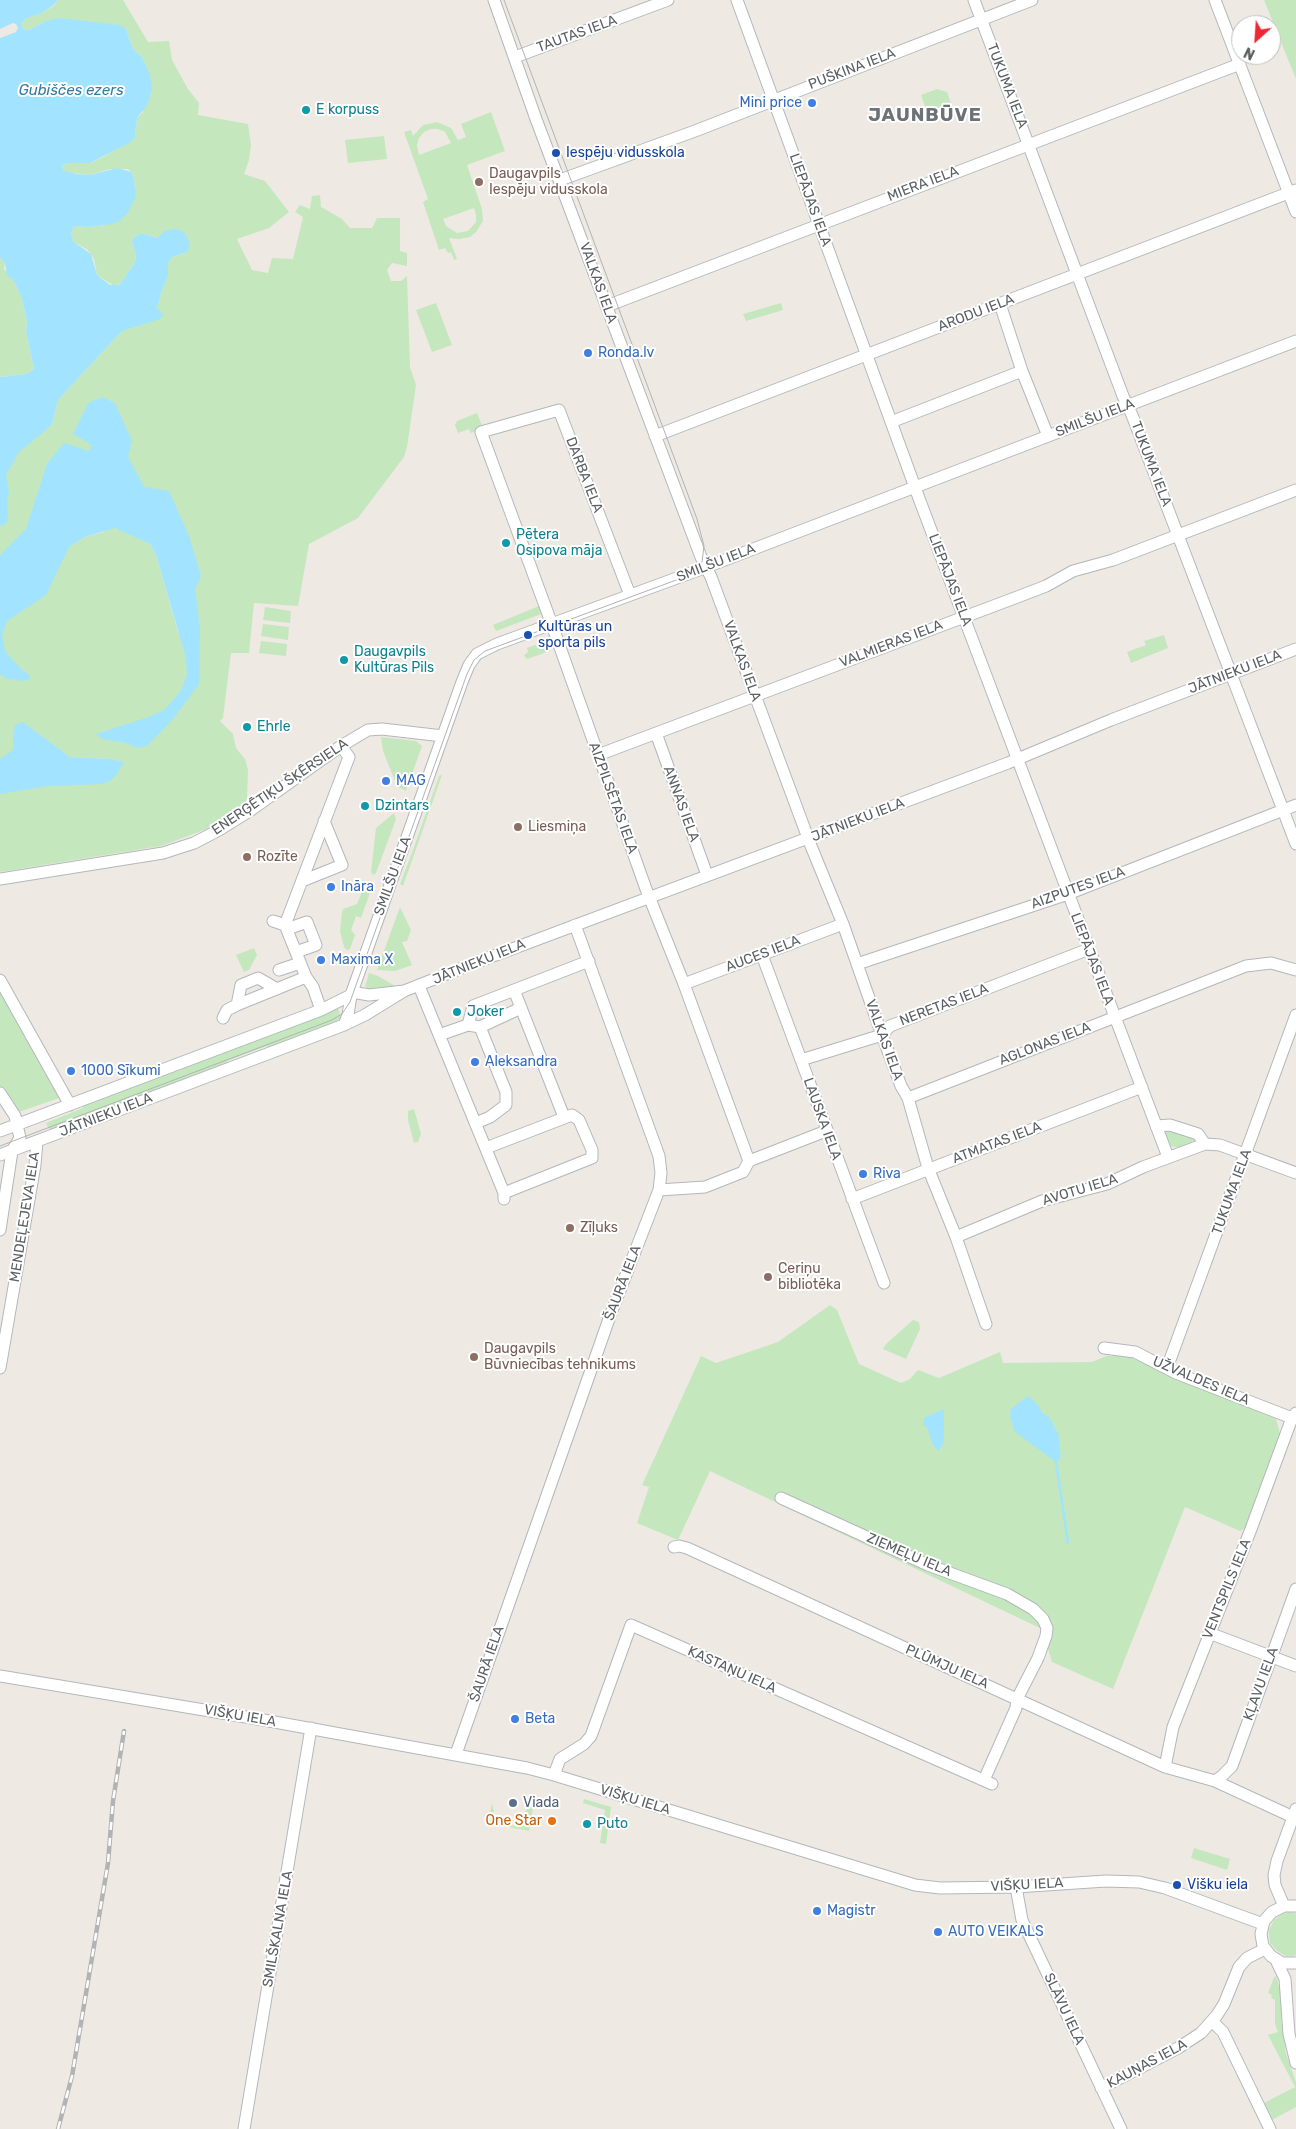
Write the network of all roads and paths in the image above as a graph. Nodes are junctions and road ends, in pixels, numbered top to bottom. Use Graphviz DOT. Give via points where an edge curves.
graph roads {
  1 [pos="494,0"];
  2 [pos="668,0"];
  3 [pos="737,0"];
  4 [pos="974,0"];
  5 [pos="1032,0"];
  6 [pos="1215,0"];
  7 [pos="981,19"];
  8 [pos="1231,41"];
  9 [pos="515,57"];
  10 [pos="1237,65"];
  11 [pos="1240,65"];
  12 [pos="773,99"];
  13 [pos="1029,144"];
  14 [pos="560,180"];
  15 [pos="1292,191"];
  16 [pos="1296,212"];
  17 [pos="819,224"];
  18 [pos="1078,274"];
  19 [pos="1000,304"];
  20 [pos="607,306"];
  21 [pos="1296,341"];
  22 [pos="867,356"];
  23 [pos="1022,371"];
  24 [pos="1127,406"];
  25 [pos="891,422"];
  26 [pos="481,432"];
  27 [pos="655,436"];
  28 [pos="1048,436"];
  29 [pos="915,487"];
  30 [pos="1296,490"];
  31 [pos="1178,535"];
  32 [pos="706,566"];
  33 [pos="630,596"];
  34 [pos="964,616"];
  35 [pos="552,624"];
  36 [pos="1296,649"];
  37 [pos="1231,674"];
  38 [pos="756,696"];
  39 [pos="656,733"];
  40 [pos="443,736"];
  41 [pos="341,746"];
  42 [pos="598,755"];
  43 [pos="1017,759"];
  44 [pos="1296,805"];
  45 [pos="1283,810"];
  46 [pos="324,822"];
  47 [pos="808,838"];
  48 [pos="1296,844"];
  49 [pos="707,876"];
  50 [pos="0,879"];
  51 [pos="302,881"];
  52 [pos="1068,894"];
  53 [pos="650,896"];
  54 [pos="273,921"];
  55 [pos="843,924"];
  56 [pos="575,925"];
  57 [pos="286,927"];
  58 [pos="1089,949"];
  59 [pos="296,952"];
  60 [pos="762,955"];
  61 [pos="589,961"];
  62 [pos="300,963"];
  63 [pos="857,964"];
  64 [pos="279,970"];
  65 [pos="1296,970"];
  66 [pos="0,980"];
  67 [pos="310,982"];
  68 [pos="684,984"];
  69 [pos="419,986"];
  70 [pos="277,989"];
  71 [pos="514,990"];
  72 [pos="404,992"];
  73 [pos="351,993"];
  74 [pos="237,1005"];
  75 [pos="521,1008"];
  76 [pos="321,1010"];
  77 [pos="1296,1015"];
  78 [pos="223,1018"];
  79 [pos="1115,1018"];
  80 [pos="344,1025"];
  81 [pos="468,1025"];
  82 [pos="480,1027"];
  83 [pos="439,1034"];
  84 [pos="882,1035"];
  85 [pos="801,1060"];
  86 [pos="1142,1087"];
  87 [pos="0,1093"];
  88 [pos="908,1098"];
  89 [pos="70,1105"];
  90 [pos="564,1117"];
  91 [pos="476,1123"];
  92 [pos="17,1125"];
  93 [pos="1156,1126"];
  94 [pos="0,1132"];
  95 [pos="826,1132"];
  96 [pos="20,1138"];
  97 [pos="36,1142"];
  98 [pos="1205,1144"];
  99 [pos="486,1148"];
  100 [pos="12,1150"];
  101 [pos="1245,1153"];
  102 [pos="0,1155"];
  103 [pos="1168,1157"];
  104 [pos="749,1162"];
  105 [pos="928,1168"];
  106 [pos="1296,1173"];
  107 [pos="659,1190"];
  108 [pos="852,1199"];
  109 [pos="0,1230"];
  110 [pos="956,1237"];
  111 [pos="884,1283"];
  112 [pos="986,1324"];
  113 [pos="1104,1348"];
  114 [pos="0,1368"];
  115 [pos="1167,1368"];
  116 [pos="1295,1416"];
  117 [pos="781,1498"];
  118 [pos="674,1547"];
  119 [pos="1296,1589"];
  120 [pos="1209,1633"];
  121 [pos="1271,1656"];
  122 [pos="1296,1666"];
  123 [pos="0,1676"];
  124 [pos="1017,1699"];
  125 [pos="311,1728"];
  126 [pos="456,1754"];
  127 [pos="1164,1767"];
  128 [pos="554,1775"];
  129 [pos="1218,1779"];
  130 [pos="1294,1813"];
  131 [pos="1016,1887"];
  132 [pos="1284,1906"];
  133 [pos="1296,1906"];
  134 [pos="1263,1924"];
  135 [pos="1265,1949"];
  136 [pos="1276,1960"];
  137 [pos="1296,1963"];
  138 [pos="1212,2021"];
  139 [pos="1296,2064"];
  140 [pos="1101,2088"];
  141 [pos="244,2129"];
  142 [pos="1120,2129"];
  143 [pos="1270,2129"];
  1 -- 9 [label="street, VALKAS IELA"];
  2 -- 9 [label="street, TAUTAS IELA"];
  3 -- 12 [label="street, LIEPĀJAS IELA"];
  4 -- 7 [label="street, TUKUMA IELA"];
  5 -- 7 [label="street, PUŠKINA IELA"];
  6 -- 8 [label="street"];
  7 -- 12 [label="street, PUŠKINA IELA"];
  7 -- 13 [label="street, TUKUMA IELA"];
  9 -- 14 [label="street, VALKAS IELA"];
  10 -- 13 [label="street, MIERA IELA"];
  11 -- 15 [label="street"];
  12 -- 14 [label="street, PUŠKINA IELA"];
  12 -- 17 [label="street, LIEPĀJAS IELA"];
  13 -- 17 [label="street, MIERA IELA"];
  13 -- 18 [label="street, TUKUMA IELA"];
  14 -- 20 [label="street, VALKAS IELA"];
  15 -- 16 [label="street"];
  15 -- 18 [label="street, ARODU IELA"];
  17 -- 20 [label="street, MIERA IELA"];
  17 -- 22 [label="street, LIEPĀJAS IELA"];
  18 -- 19 [label="street, ARODU IELA"];
  18 -- 24 [label="street, TUKUMA IELA"];
  19 -- 22 [label="street, ARODU IELA"];
  19 -- 23 [label="street"];
  20 -- 27 [label="street, VALKAS IELA"];
  21 -- 24 [label="street, SMILŠU IELA"];
  22 -- 25 [label="street, LIEPĀJAS IELA"];
  22 -- 27 [label="street, ARODU IELA"];
  23 -- 25 [label="street"];
  23 -- 28 [label="street"];
  24 -- 28 [label="street, SMILŠU IELA"];
  24 -- 31 [label="street, TUKUMA IELA"];
  25 -- 29 [label="street, LIEPĀJAS IELA"];
  26 -- 33 [label="street, DARBA IELA" via="560,410"];
  26 -- 35 [label="street, AIZPILSĒTAS IELA"];
  27 -- 32 [label="street, VALKAS IELA"];
  28 -- 29 [label="street, SMILŠU IELA"];
  29 -- 32 [label="street, SMILŠU IELA"];
  29 -- 34 [label="street, LIEPĀJAS IELA"];
  30 -- 31 [label="street, VALMIERAS IELA"];
  31 -- 34 [label="street, VALMIERAS IELA" via="1113,560 1073,571 1046,586"];
  31 -- 37 [label="street, TUKUMA IELA"];
  32 -- 33 [label="street, SMILŠU IELA"];
  32 -- 38 [label="street, VALKAS IELA"];
  33 -- 35 [label="street, SMILŠU IELA"];
  34 -- 38 [label="street, VALMIERAS IELA"];
  34 -- 43 [label="street, LIEPĀJAS IELA"];
  35 -- 40 [label="street, SMILŠU IELA" via="477,654 465,674"];
  35 -- 42 [label="street, AIZPILSĒTAS IELA"];
  36 -- 37 [label="street, JĀTNIEKU IELA"];
  37 -- 43 [label="street, JĀTNIEKU IELA"];
  37 -- 45 [label="street, TUKUMA IELA"];
  38 -- 39 [label="street, VALMIERAS IELA"];
  38 -- 47 [label="street, VALKAS IELA"];
  39 -- 42 [label="street, VALMIERAS IELA"];
  39 -- 49 [label="street, ANNAS IELA"];
  40 -- 41 [label="street, ENERĢĒTIĶU ŠĶĒRSIELA" via="368,730"];
  40 -- 73 [label="street, SMILŠU IELA"];
  41 -- 46 [label="street" via="348,757"];
  41 -- 50 [label="street, ENERĢĒTIĶU ŠĶĒRSIELA" via="251,810 194,843 155,854"];
  42 -- 53 [label="street, AIZPILSĒTAS IELA"];
  43 -- 47 [label="street, JĀTNIEKU IELA"];
  43 -- 52 [label="street, LIEPĀJAS IELA"];
  44 -- 45 [label="street, AIZPUTES IELA"];
  45 -- 48 [label="street, TUKUMA IELA"];
  45 -- 52 [label="street, AIZPUTES IELA"];
  46 -- 51 [label="street"];
  46 -- 51 [label="street" via="342,865"];
  47 -- 49 [label="street, JĀTNIEKU IELA"];
  47 -- 55 [label="street, VALKAS IELA"];
  49 -- 53 [label="street, JĀTNIEKU IELA"];
  51 -- 57 [label="street"];
  52 -- 58 [label="street, LIEPĀJAS IELA"];
  52 -- 63 [label="street, AIZPUTES IELA"];
  53 -- 56 [label="street, JĀTNIEKU IELA"];
  53 -- 68 [label="street, AIZPILSĒTAS IELA"];
  54 -- 57 [label="street"];
  55 -- 60 [label="street, AUCES IELA"];
  55 -- 63 [label="street, VALKAS IELA"];
  56 -- 61 [label="street, ŠAURĀ IELA"];
  56 -- 69 [label="street, JĀTNIEKU IELA"];
  57 -- 59 [label="street"];
  57 -- 59 [label="street" via="307,922 316,945"];
  58 -- 79 [label="street, LIEPĀJAS IELA"];
  58 -- 84 [label="street, NERETAS IELA" via="890,1026"];
  59 -- 62 [label="street"];
  60 -- 68 [label="street, AUCES IELA"];
  60 -- 85 [label="street, LAUSKA IELA"];
  61 -- 71 [label="street"];
  61 -- 107 [label="street, ŠAURĀ IELA" via="659,1156"];
  62 -- 64 [label="street"];
  62 -- 67 [label="street"];
  63 -- 84 [label="street, VALKAS IELA"];
  65 -- 79 [label="street, AGLONAS IELA" via="1271,962 1246,966"];
  66 -- 89 [label="street"];
  67 -- 70 [label="street"];
  67 -- 76 [label="street"];
  68 -- 104 [label="street, AIZPILSĒTAS IELA"];
  69 -- 72 [label="street, JĀTNIEKU IELA"];
  69 -- 83 [label="street, JĀTNIEKU IELA"];
  70 -- 74 [label="street"];
  70 -- 74 [label="street" via="258,978 241,985"];
  71 -- 75 [label="street"];
  71 -- 81 [label="street" via="473,1006"];
  72 -- 73 [label="street, JĀTNIEKU IELA"];
  72 -- 80 [label="street, JĀTNIEKU IELA"];
  73 -- 76 [label="street, JĀTNIEKU IELA"];
  73 -- 80 [label="street, SMILŠU IELA"];
  74 -- 78 [label="street" via="226,1010"];
  75 -- 82 [label="street"];
  75 -- 90 [label="street"];
  76 -- 89 [label="street, JĀTNIEKU IELA"];
  77 -- 101 [label="street, TUKUMA IELA"];
  79 -- 86 [label="street, LIEPĀJAS IELA"];
  79 -- 88 [label="street, AGLONAS IELA"];
  80 -- 97 [label="street, JĀTNIEKU IELA"];
  81 -- 82 [label="street"];
  81 -- 83 [label="street"];
  82 -- 91 [label="street" via="506,1092 506,1105"];
  83 -- 91 [label="street, JĀTNIEKU IELA"];
  84 -- 85 [label="street, NERETAS IELA"];
  84 -- 88 [label="street, VALKAS IELA"];
  85 -- 95 [label="street, LAUSKA IELA"];
  86 -- 93 [label="street, LIEPĀJAS IELA"];
  86 -- 105 [label="street, ATMATAS IELA"];
  87 -- 92 [label="street, MENDEĻEJEVA IELA"];
  88 -- 105 [label="street, VALKAS IELA"];
  89 -- 92 [label="street, JĀTNIEKU IELA"];
  90 -- 99 [label="street"];
  90 -- 99 [label="street, JĀTNIEKU IELA" via="572,1115 579,1120 592,1150 592,1158 504,1197"];
  91 -- 99 [label="street, JĀTNIEKU IELA"];
  92 -- 94 [label="street, JĀTNIEKU IELA"];
  92 -- 96 [label="street, MENDEĻEJEVA IELA"];
  93 -- 98 [label="street, AVOTU IELA" via="1170,1125 1198,1134"];
  93 -- 103 [label="street, LIEPĀJAS IELA"];
  95 -- 104 [label="street"];
  95 -- 108 [label="street, LAUSKA IELA"];
  96 -- 97 [label="street, MENDEĻEJEVA IELA"];
  96 -- 100 [label="street, MENDEĻEJEVA IELA"];
  97 -- 100 [label="street, JĀTNIEKU IELA"];
  97 -- 114 [label="street, MENDEĻEJEVA IELA" via="35,1165"];
  98 -- 101 [label="street, AVOTU IELA"];
  98 -- 103 [label="street, AVOTU IELA"];
  100 -- 102 [label="street, JĀTNIEKU IELA"];
  100 -- 109 [label="street, MENDEĻEJEVA IELA"];
  101 -- 106 [label="street, AVOTU IELA"];
  101 -- 115 [label="street, TUKUMA IELA"];
  103 -- 110 [label="street, AVOTU IELA" via="1107,1184 1042,1201"];
  104 -- 107 [label="street" via="743,1172 705,1186"];
  105 -- 108 [label="street, ATMATAS IELA"];
  105 -- 110 [label="street, VALKAS IELA"];
  107 -- 126 [label="street, ŠAURĀ IELA" via="610,1316"];
  108 -- 111 [label="street, LAUSKA IELA"];
  110 -- 112 [label="street, VALKAS IELA"];
  113 -- 115 [label="street, UŽVALDES IELA" via="1135,1352"];
  115 -- 116 [label="street, UŽVALDES IELA"];
  116 -- 120 [label="street, VENTSPILS IELA"];
  117 -- 124 [label="street, ZIEMEĻU IELA" via="928,1565 1007,1594 1037,1611 1047,1628 1046,1636"];
  118 -- 124 [label="street, PLŪMJU IELA" via="691,1550"];
  119 -- 121 [label="street, KĻAVU IELA"];
  120 -- 121 [label="street"];
  120 -- 127 [label="street, VENTSPILS IELA" via="1173,1727"];
  121 -- 122 [label="street"];
  121 -- 129 [label="street, KĻAVU IELA" via="1232,1766"];
  123 -- 125 [label="street, VIŠĶU IELA"];
  124 -- 127 [label="street, PLŪMJU IELA"];
  124 -- 128 [label="street, KASTAŅU IELA" via="988,1782 631,1625 591,1736 560,1759"];
  125 -- 126 [label="street, VIŠĶU IELA"];
  125 -- 141 [label="street, SMILŠKALNA IELA"];
  126 -- 128 [label="street, VIŠĶU IELA"];
  127 -- 129 [label="street, PLŪMJU IELA"];
  128 -- 131 [label="street, VIŠĶU IELA" via="915,1885 940,1888"];
  129 -- 130 [label="street, PLŪMJU IELA"];
  130 -- 132 [label="street" via="1274,1875"];
  131 -- 134 [label="street, VIŠĶU IELA" via="1138,1882 1165,1888"];
  131 -- 140 [label="street, SLĀVU IELA" via="1022,1920"];
  132 -- 133 [label="street"];
  132 -- 134 [label="street" via="1270,1914"];
  134 -- 135 [label="street" via="1261,1937"];
  135 -- 136 [label="street"];
  135 -- 138 [label="street, KAUŅAS IELA" via="1251,1955 1240,1967 1228,1996"];
  136 -- 137 [label="street"];
  136 -- 139 [label="street" via="1285,1978 1289,2034"];
  138 -- 140 [label="street, KAUŅAS IELA" via="1185,2044"];
  138 -- 143 [label="street" via="1224,2032"];
  140 -- 142 [label="street, SLĀVU IELA"];
}
